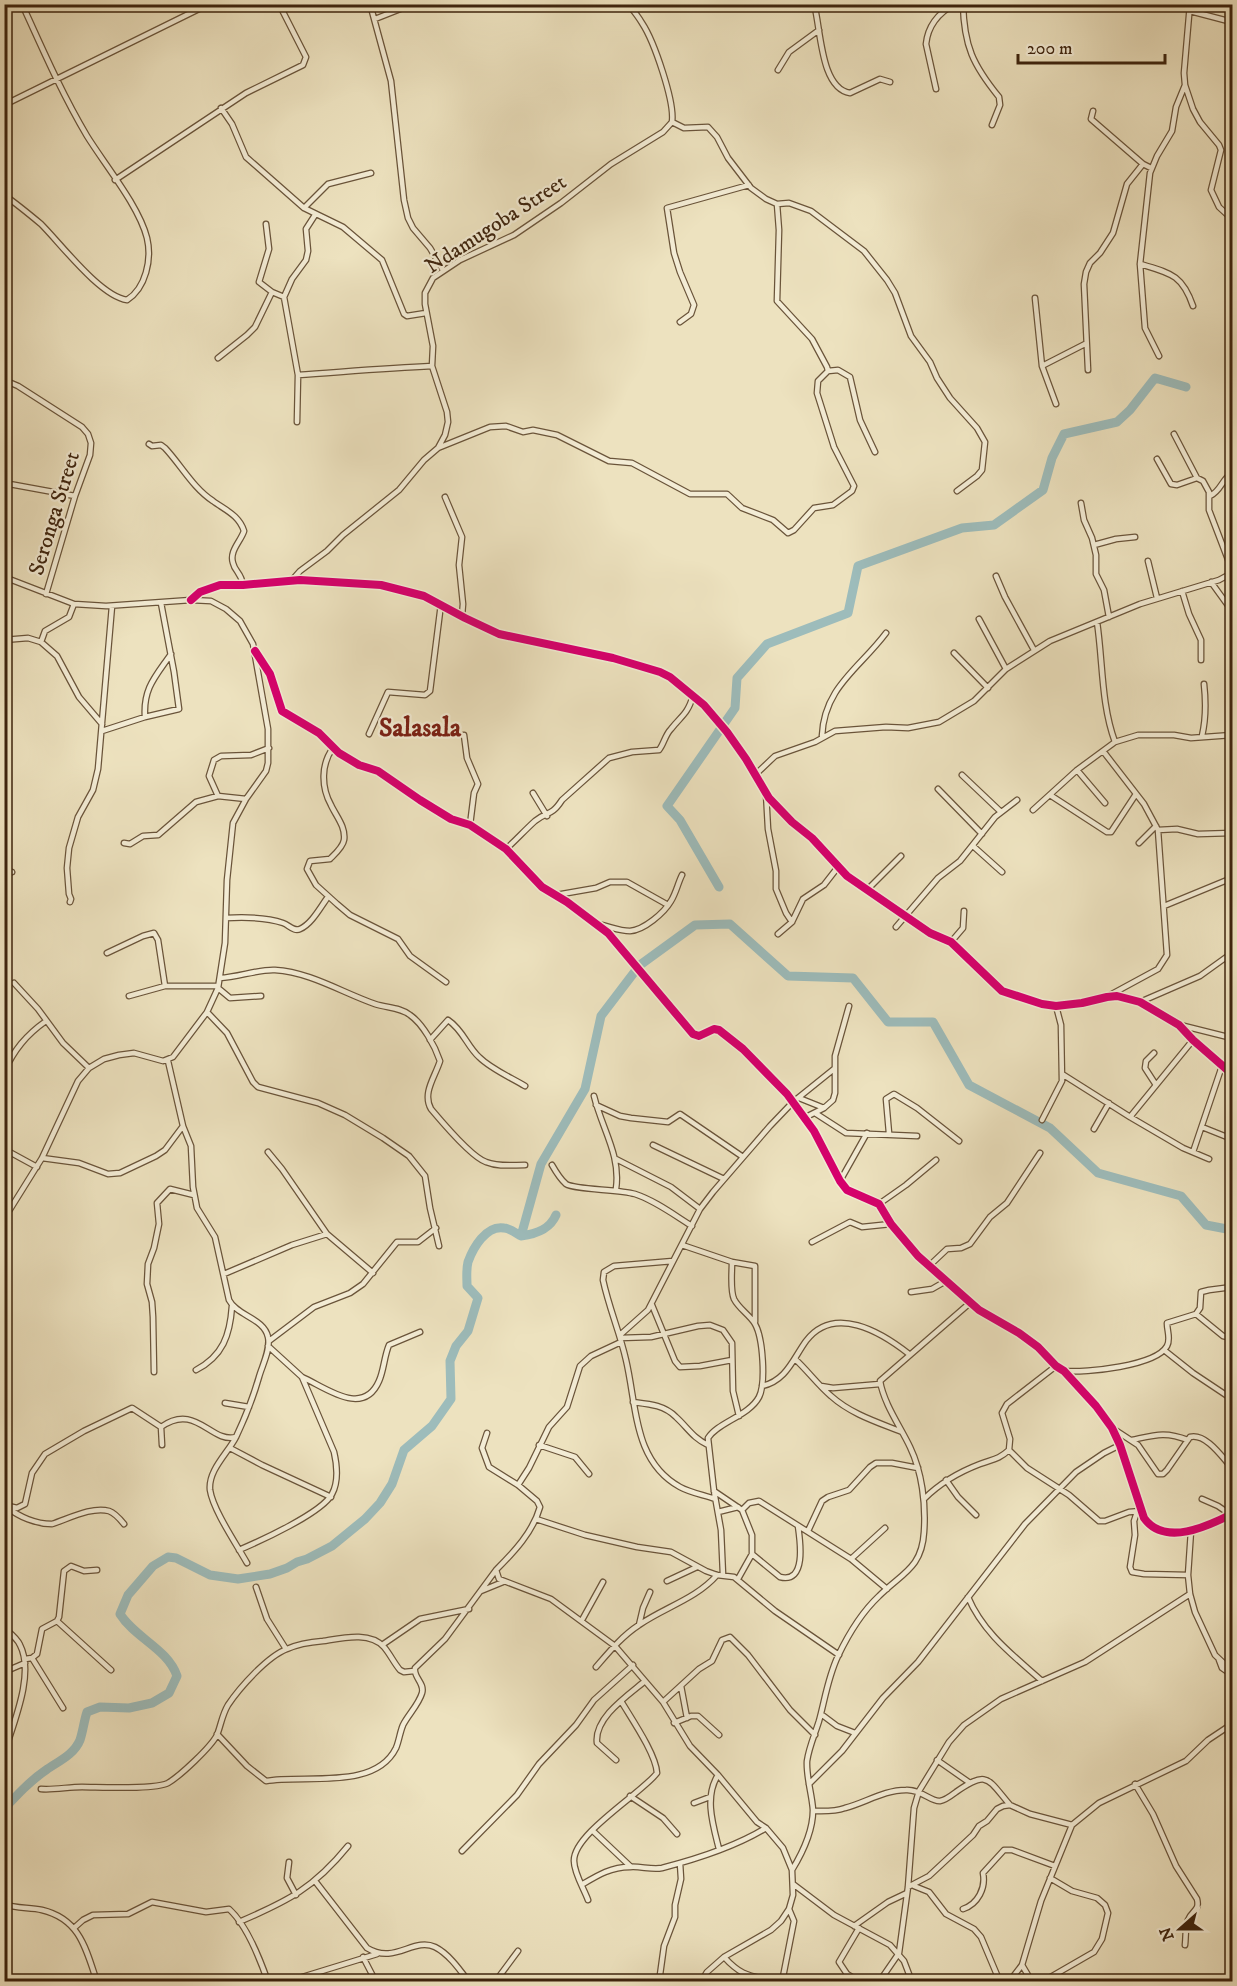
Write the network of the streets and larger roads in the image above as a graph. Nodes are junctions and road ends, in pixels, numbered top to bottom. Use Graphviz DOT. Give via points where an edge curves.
graph roads {
  1 [pos="22,4"];
  2 [pos="209,4"];
  3 [pos="279,4"];
  4 [pos="370,4"];
  5 [pos="413,4"];
  6 [pos="628,4"];
  7 [pos="814,4"];
  8 [pos="955,4"];
  9 [pos="963,4"];
  10 [pos="1190,4"];
  11 [pos="1190,11"];
  12 [pos="375,19"];
  13 [pos="1233,22"];
  14 [pos="819,30"];
  15 [pos="778,70"];
  16 [pos="58,78"];
  17 [pos="890,82"];
  18 [pos="1185,86"];
  19 [pos="936,89"];
  20 [pos="4,105"];
  21 [pos="221,108"];
  22 [pos="1093,111"];
  23 [pos="672,122"];
  24 [pos="992,125"];
  25 [pos="1143,164"];
  26 [pos="1151,168"];
  27 [pos="371,173"];
  28 [pos="115,180"];
  29 [pos="749,185"];
  30 [pos="4,195"];
  31 [pos="777,204"];
  32 [pos="304,208"];
  33 [pos="315,215"];
  34 [pos="1233,219"];
  35 [pos="266,224"];
  36 [pos="1140,264"];
  37 [pos="443,270"];
  38 [pos="272,292"];
  39 [pos="284,297"];
  40 [pos="1035,297"];
  41 [pos="1193,306"];
  42 [pos="426,313"];
  43 [pos="680,321"];
  44 [pos="1085,344"];
  45 [pos="1159,356"];
  46 [pos="218,358"];
  47 [pos="432,366"];
  48 [pos="1042,366"];
  49 [pos="1088,370"];
  50 [pos="828,371"];
  51 [pos="298,375"];
  52 [pos="4,380"];
  53 [pos="1056,404"];
  54 [pos="297,422"];
  55 [pos="1174,434"];
  56 [pos="149,444"];
  57 [pos="438,448"];
  58 [pos="875,452"];
  59 [pos="1157,459"];
  60 [pos="1233,473"];
  61 [pos="1197,478"];
  62 [pos="4,483"];
  63 [pos="957,491"];
  64 [pos="75,496"];
  65 [pos="1210,496"];
  66 [pos="445,498"];
  67 [pos="1081,503"];
  68 [pos="1135,537"];
  69 [pos="1094,545"];
  70 [pos="1148,561"];
  71 [pos="1233,571"];
  72 [pos="996,576"];
  73 [pos="4,577"];
  74 [pos="292,580"];
  75 [pos="1211,582"];
  76 [pos="243,585"];
  77 [pos="1182,591"];
  78 [pos="46,594"];
  79 [pos="1157,598"];
  80 [pos="191,600"];
  81 [pos="161,603"];
  82 [pos="74,604"];
  83 [pos="441,604"];
  84 [pos="112,606"];
  85 [pos="1233,611"];
  86 [pos="462,616"];
  87 [pos="1109,617"];
  88 [pos="979,619"];
  89 [pos="1097,622"];
  90 [pos="886,633"];
  91 [pos="4,640"];
  92 [pos="41,642"];
  93 [pos="1034,650"];
  94 [pos="255,651"];
  95 [pos="954,653"];
  96 [pos="171,654"];
  97 [pos="1201,660"];
  98 [pos="1006,669"];
  99 [pos="1204,684"];
  100 [pos="988,687"];
  101 [pos="693,696"];
  102 [pos="145,717"];
  103 [pos="102,724"];
  104 [pos="102,731"];
  105 [pos="369,734"];
  106 [pos="464,735"];
  107 [pos="1233,735"];
  108 [pos="822,736"];
  109 [pos="1203,736"];
  110 [pos="1115,742"];
  111 [pos="333,747"];
  112 [pos="268,748"];
  113 [pos="1103,751"];
  114 [pos="1077,770"];
  115 [pos="756,774"];
  116 [pos="962,775"];
  117 [pos="938,789"];
  118 [pos="766,791"];
  119 [pos="533,793"];
  120 [pos="1136,794"];
  121 [pos="1050,795"];
  122 [pos="218,796"];
  123 [pos="246,799"];
  124 [pos="1017,800"];
  125 [pos="1105,803"];
  126 [pos="1033,810"];
  127 [pos="1000,812"];
  128 [pos="547,816"];
  129 [pos="470,825"];
  130 [pos="1157,828"];
  131 [pos="1233,833"];
  132 [pos="982,834"];
  133 [pos="124,843"];
  134 [pos="1139,843"];
  135 [pos="973,846"];
  136 [pos="506,849"];
  137 [pos="901,856"];
  138 [pos="838,867"];
  139 [pos="12,872"];
  140 [pos="1002,872"];
  141 [pos="4,874"];
  142 [pos="682,874"];
  143 [pos="1233,878"];
  144 [pos="867,890"];
  145 [pos="556,895"];
  146 [pos="328,897"];
  147 [pos="70,902"];
  148 [pos="668,905"];
  149 [pos="1164,906"];
  150 [pos="964,911"];
  151 [pos="906,915"];
  152 [pos="226,918"];
  153 [pos="792,921"];
  154 [pos="599,925"];
  155 [pos="896,927"];
  156 [pos="778,934"];
  157 [pos="951,942"];
  158 [pos="107,953"];
  159 [pos="1233,953"];
  160 [pos="220,978"];
  161 [pos="446,982"];
  162 [pos="14,983"];
  163 [pos="165,986"];
  164 [pos="218,987"];
  165 [pos="129,996"];
  166 [pos="261,996"];
  167 [pos="1107,997"];
  168 [pos="1140,1002"];
  169 [pos="849,1006"];
  170 [pos="1056,1006"];
  171 [pos="207,1012"];
  172 [pos="46,1021"];
  173 [pos="1179,1025"];
  174 [pos="1233,1038"];
  175 [pos="430,1040"];
  176 [pos="1193,1040"];
  177 [pos="1154,1053"];
  178 [pos="168,1060"];
  179 [pos="1222,1066"];
  180 [pos="89,1068"];
  181 [pos="834,1069"];
  182 [pos="4,1072"];
  183 [pos="1062,1074"];
  184 [pos="1233,1074"];
  185 [pos="1156,1085"];
  186 [pos="525,1086"];
  187 [pos="594,1096"];
  188 [pos="799,1098"];
  189 [pos="793,1102"];
  190 [pos="1109,1103"];
  191 [pos="596,1105"];
  192 [pos="824,1108"];
  193 [pos="815,1113"];
  194 [pos="1130,1117"];
  195 [pos="804,1118"];
  196 [pos="1042,1120"];
  197 [pos="183,1126"];
  198 [pos="1202,1127"];
  199 [pos="1094,1129"];
  200 [pos="867,1133"];
  201 [pos="889,1133"];
  202 [pos="917,1136"];
  203 [pos="1233,1139"];
  204 [pos="959,1141"];
  205 [pos="653,1145"];
  206 [pos="4,1149"];
  207 [pos="268,1152"];
  208 [pos="1193,1152"];
  209 [pos="1040,1153"];
  210 [pos="743,1157"];
  211 [pos="42,1158"];
  212 [pos="616,1159"];
  213 [pos="936,1160"];
  214 [pos="1209,1160"];
  215 [pos="525,1165"];
  216 [pos="552,1166"];
  217 [pos="37,1167"];
  218 [pos="724,1179"];
  219 [pos="840,1181"];
  220 [pos="616,1189"];
  221 [pos="194,1195"];
  222 [pos="879,1204"];
  223 [pos="700,1209"];
  224 [pos="4,1219"];
  225 [pos="891,1224"];
  226 [pos="692,1226"];
  227 [pos="436,1228"];
  228 [pos="327,1234"];
  229 [pos="813,1242"];
  230 [pos="682,1245"];
  231 [pos="439,1246"];
  232 [pos="673,1261"];
  233 [pos="732,1262"];
  234 [pos="929,1266"];
  235 [pos="373,1273"];
  236 [pos="224,1274"];
  237 [pos="946,1281"];
  238 [pos="1233,1287"];
  239 [pos="911,1292"];
  240 [pos="971,1302"];
  241 [pos="652,1305"];
  242 [pos="232,1306"];
  243 [pos="1196,1314"];
  244 [pos="755,1323"];
  245 [pos="420,1332"];
  246 [pos="665,1334"];
  247 [pos="620,1338"];
  248 [pos="1233,1338"];
  249 [pos="268,1343"];
  250 [pos="1164,1350"];
  251 [pos="909,1354"];
  252 [pos="795,1359"];
  253 [pos="732,1360"];
  254 [pos="1056,1366"];
  255 [pos="196,1370"];
  256 [pos="1064,1371"];
  257 [pos="154,1372"];
  258 [pos="302,1377"];
  259 [pos="880,1384"];
  260 [pos="762,1386"];
  261 [pos="821,1386"];
  262 [pos="1233,1399"];
  263 [pos="633,1402"];
  264 [pos="225,1403"];
  265 [pos="249,1407"];
  266 [pos="739,1416"];
  267 [pos="161,1427"];
  268 [pos="1112,1428"];
  269 [pos="902,1432"];
  270 [pos="488,1433"];
  271 [pos="236,1437"];
  272 [pos="1132,1440"];
  273 [pos="1188,1440"];
  274 [pos="162,1445"];
  275 [pos="539,1445"];
  276 [pos="708,1445"];
  277 [pos="1120,1445"];
  278 [pos="230,1448"];
  279 [pos="1009,1450"];
  280 [pos="918,1468"];
  281 [pos="1233,1468"];
  282 [pos="589,1474"];
  283 [pos="946,1480"];
  284 [pos="518,1485"];
  285 [pos="1059,1489"];
  286 [pos="714,1491"];
  287 [pos="331,1497"];
  288 [pos="715,1499"];
  289 [pos="924,1499"];
  290 [pos="1202,1499"];
  291 [pos="4,1506"];
  292 [pos="740,1509"];
  293 [pos="1139,1511"];
  294 [pos="718,1512"];
  295 [pos="1232,1514"];
  296 [pos="976,1515"];
  297 [pos="536,1519"];
  298 [pos="124,1524"];
  299 [pos="798,1526"];
  300 [pos="885,1528"];
  301 [pos="808,1531"];
  302 [pos="1191,1531"];
  303 [pos="239,1550"];
  304 [pos="752,1554"];
  305 [pos="851,1559"];
  306 [pos="247,1563"];
  307 [pos="697,1567"];
  308 [pos="97,1570"];
  309 [pos="496,1570"];
  310 [pos="720,1575"];
  311 [pos="1188,1575"];
  312 [pos="738,1579"];
  313 [pos="667,1581"];
  314 [pos="503,1582"];
  315 [pos="603,1582"];
  316 [pos="256,1587"];
  317 [pos="887,1589"];
  318 [pos="650,1592"];
  319 [pos="479,1593"];
  320 [pos="1190,1594"];
  321 [pos="968,1597"];
  322 [pos="469,1609"];
  323 [pos="582,1620"];
  324 [pos="57,1621"];
  325 [pos="639,1625"];
  326 [pos="4,1628"];
  327 [pos="382,1645"];
  328 [pos="615,1646"];
  329 [pos="286,1649"];
  330 [pos="839,1655"];
  331 [pos="32,1658"];
  332 [pos="25,1661"];
  333 [pos="633,1665"];
  334 [pos="596,1667"];
  335 [pos="111,1670"];
  336 [pos="414,1671"];
  337 [pos="4,1672"];
  338 [pos="1233,1673"];
  339 [pos="645,1681"];
  340 [pos="1042,1681"];
  341 [pos="681,1686"];
  342 [pos="621,1701"];
  343 [pos="663,1702"];
  344 [pos="63,1708"];
  345 [pos="821,1714"];
  346 [pos="687,1718"];
  347 [pos="674,1723"];
  348 [pos="1233,1724"];
  349 [pos="855,1733"];
  350 [pos="217,1734"];
  351 [pos="815,1735"];
  352 [pos="718,1736"];
  353 [pos="4,1754"];
  354 [pos="616,1760"];
  355 [pos="937,1760"];
  356 [pos="718,1775"];
  357 [pos="970,1783"];
  358 [pos="809,1784"];
  359 [pos="1136,1784"];
  360 [pos="41,1789"];
  361 [pos="919,1791"];
  362 [pos="630,1796"];
  363 [pos="710,1797"];
  364 [pos="694,1803"];
  365 [pos="1010,1805"];
  366 [pos="813,1811"];
  367 [pos="1072,1825"];
  368 [pos="766,1828"];
  369 [pos="593,1831"];
  370 [pos="677,1834"];
  371 [pos="348,1846"];
  372 [pos="719,1850"];
  373 [pos="462,1851"];
  374 [pos="289,1862"];
  375 [pos="680,1863"];
  376 [pos="630,1866"];
  377 [pos="1055,1866"];
  378 [pos="792,1870"];
  379 [pos="1050,1878"];
  380 [pos="315,1881"];
  381 [pos="583,1884"];
  382 [pos="793,1884"];
  383 [pos="909,1888"];
  384 [pos="296,1895"];
  385 [pos="588,1900"];
  386 [pos="4,1904"];
  387 [pos="789,1909"];
  388 [pos="963,1909"];
  389 [pos="239,1922"];
  390 [pos="856,1927"];
  391 [pos="74,1928"];
  392 [pos="1185,1945"];
  393 [pos="518,1952"];
  394 [pos="899,1953"];
  395 [pos="377,1954"];
  396 [pos="363,1957"];
  397 [pos="724,1958"];
  398 [pos="1022,1965"];
  399 [pos="97,1982"];
  400 [pos="268,1982"];
  401 [pos="286,1982"];
  402 [pos="376,1982"];
  403 [pos="469,1982"];
  404 [pos="495,1982"];
  405 [pos="659,1982"];
  406 [pos="701,1982"];
  407 [pos="780,1982"];
  408 [pos="860,1982"];
  409 [pos="879,1982"];
  410 [pos="912,1982"];
  411 [pos="1000,1982"];
  412 [pos="1009,1982"];
  413 [pos="1032,1982"];
  414 [pos="1042,1982"];
  1 -- 16 [label="street"];
  2 -- 16 [label="street"];
  3 -- 21 [label="street" via="306,57 303,65"];
  4 -- 12 [label="street"];
  5 -- 12 [label="street"];
  6 -- 23 [label="street" via="650,38 672,105"];
  7 -- 14 [label="street"];
  8 -- 19 [label="street" via="938,16 927,37"];
  9 -- 24 [label="street" via="970,55 999,97 998,114"];
  10 -- 11 [label="street"];
  11 -- 13 [label="street"];
  11 -- 18 [label="street"];
  12 -- 37 [label="street" via="390,81 408,218"];
  14 -- 15 [label="street" via="789,52"];
  14 -- 17 [label="street" via="827,68 842,92 850,93 880,79"];
  16 -- 20 [label="street"];
  16 -- 28 [label="street"];
  18 -- 26 [label="street" via="1176,106 1175,124"];
  18 -- 34 [label="street" via="1200,122 1219,145 1221,156 1211,190 1219,207"];
  21 -- 28 [label="street"];
  21 -- 32 [label="street" via="246,157"];
  22 -- 25 [label="street" via="1091,119"];
  23 -- 29 [label="street" via="684,128 708,127"];
  23 -- 37 [label="street, Ndamugoba Street" via="514,235"];
  25 -- 26 [label="street"];
  25 -- 44 [label="street" via="1127,184 1113,233 1086,272"];
  26 -- 36 [label="street"];
  27 -- 32 [label="street" via="327,184"];
  28 -- 30 [label="street" via="148,242 143,282 127,300 111,294 39,223"];
  29 -- 31 [label="street"];
  29 -- 43 [label="street" via="668,208 674,253 694,306 691,314"];
  31 -- 50 [label="street" via="777,301 812,339"];
  31 -- 63 [label="street" via="789,203 811,211 864,251 887,279 911,336 950,398 985,442 982,470"];
  32 -- 33 [label="street"];
  33 -- 39 [label="street" via="306,229 306,260"];
  33 -- 42 [label="street" via="343,227 382,260 404,314"];
  35 -- 38 [label="street" via="269,249 259,282"];
  36 -- 41 [label="street" via="1179,279"];
  36 -- 45 [label="street" via="1145,328"];
  37 -- 42 [label="street, Ndamugoba Street" via="428,284"];
  38 -- 39 [label="street"];
  38 -- 46 [label="street" via="255,327"];
  39 -- 51 [label="street"];
  40 -- 48 [label="street"];
  42 -- 47 [label="street, Ndamugoba Street" via="433,346"];
  44 -- 48 [label="street"];
  44 -- 49 [label="street"];
  47 -- 51 [label="street"];
  47 -- 57 [label="street, Ndamugoba Street" via="448,422"];
  48 -- 53 [label="street"];
  50 -- 57 [label="street" via="819,381 817,393 834,447 854,488 833,505 814,508 788,533 773,520 742,508 727,494 690,494 632,463 603,459 557,435 498,426"];
  50 -- 58 [label="street" via="837,370 850,377 860,420"];
  51 -- 54 [label="street"];
  52 -- 64 [label="street, Seronga Street" via="55,408 88,434 90,455"];
  55 -- 61 [label="street"];
  56 -- 76 [label="street" via="165,448 210,499 238,519 244,531 233,550 232,562"];
  57 -- 74 [label="street, Ndamugoba Street" via="399,490"];
  59 -- 61 [label="street" via="1171,484"];
  60 -- 65 [label="street"];
  61 -- 65 [label="street" via="1203,481"];
  62 -- 64 [label="street"];
  64 -- 78 [label="street, Seronga Street"];
  65 -- 71 [label="street" via="1211,516"];
  66 -- 86 [label="street" via="462,537"];
  67 -- 69 [label="street"];
  68 -- 69 [label="street"];
  69 -- 87 [label="street" via="1096,574 1104,590"];
  70 -- 79 [label="street"];
  71 -- 75 [label="street"];
  72 -- 93 [label="street"];
  73 -- 78 [label="street"];
  74 -- 76 [label="street"];
  74 -- 83 [label="street" via="391,587"];
  75 -- 77 [label="street"];
  75 -- 85 [label="street"];
  76 -- 80 [label="street" via="212,587"];
  77 -- 79 [label="street"];
  77 -- 97 [label="street" via="1201,640"];
  78 -- 82 [label="street"];
  79 -- 87 [label="street"];
  80 -- 81 [label="street"];
  80 -- 94 [label="street" via="211,601 226,609 240,621"];
  81 -- 84 [label="street"];
  81 -- 96 [label="street"];
  82 -- 84 [label="street"];
  82 -- 92 [label="street" via="69,618 45,630"];
  83 -- 86 [label="street"];
  83 -- 105 [label="street" via="430,691 425,695 388,692"];
  84 -- 103 [label="street"];
  86 -- 101 [label="street" via="499,634 651,668 670,677"];
  87 -- 89 [label="street"];
  88 -- 98 [label="street"];
  89 -- 93 [label="street"];
  89 -- 110 [label="street" via="1105,710"];
  90 -- 108 [label="street" via="839,685 824,718"];
  91 -- 92 [label="street" via="28,638"];
  92 -- 103 [label="street" via="60,659 79,697"];
  93 -- 98 [label="street"];
  94 -- 111 [label="street" via="276,688 280,710 319,733"];
  94 -- 112 [label="street"];
  95 -- 100 [label="street"];
  96 -- 102 [label="street" via="147,690"];
  96 -- 102 [label="street" via="179,710"];
  98 -- 100 [label="street"];
  99 -- 109 [label="street"];
  100 -- 108 [label="street" via="974,701 929,725 835,730"];
  101 -- 115 [label="street" via="727,732"];
  101 -- 128 [label="street" via="688,710 669,730 659,750 609,758"];
  102 -- 104 [label="street"];
  103 -- 104 [label="street"];
  104 -- 147 [label="street" via="93,790 78,817 69,848"];
  106 -- 129 [label="street" via="467,758 478,784"];
  107 -- 109 [label="street"];
  108 -- 115 [label="street" via="775,756"];
  109 -- 110 [label="street" via="1138,735"];
  110 -- 113 [label="street"];
  111 -- 129 [label="street" via="451,819"];
  111 -- 146 [label="street" via="326,760 324,783 344,840 330,859 310,861 307,869"];
  112 -- 122 [label="street" via="251,755 221,756 214,760 209,776"];
  112 -- 123 [label="street" via="266,771"];
  113 -- 114 [label="street"];
  113 -- 120 [label="street"];
  114 -- 121 [label="street"];
  114 -- 125 [label="street"];
  115 -- 118 [label="street"];
  116 -- 127 [label="street"];
  117 -- 132 [label="street"];
  118 -- 138 [label="street" via="775,805"];
  118 -- 153 [label="street" via="776,889"];
  119 -- 128 [label="street"];
  120 -- 121 [label="street" via="1107,832"];
  120 -- 130 [label="street"];
  121 -- 126 [label="street"];
  122 -- 123 [label="street"];
  122 -- 133 [label="street" via="191,806 158,835"];
  123 -- 152 [label="street" via="233,824"];
  124 -- 127 [label="street"];
  127 -- 132 [label="street"];
  128 -- 136 [label="street" via="538,819"];
  129 -- 136 [label="street"];
  130 -- 131 [label="street" via="1198,834"];
  130 -- 134 [label="street"];
  130 -- 149 [label="street"];
  132 -- 135 [label="street"];
  135 -- 140 [label="street"];
  135 -- 151 [label="street"];
  136 -- 145 [label="street" via="542,887"];
  137 -- 144 [label="street"];
  138 -- 144 [label="street"];
  138 -- 153 [label="street" via="824,885 803,899"];
  139 -- 141 [label="street"];
  142 -- 148 [label="street"];
  143 -- 149 [label="street"];
  144 -- 151 [label="street"];
  145 -- 148 [label="street" via="610,882 627,882"];
  145 -- 154 [label="street"];
  146 -- 152 [label="street" via="300,929 255,918"];
  146 -- 161 [label="street" via="350,915 398,939 410,956"];
  148 -- 154 [label="street" via="638,929 624,931"];
  149 -- 167 [label="street" via="1164,963"];
  150 -- 157 [label="street" via="963,928"];
  151 -- 155 [label="street"];
  151 -- 157 [label="street" via="930,933"];
  152 -- 160 [label="street"];
  153 -- 156 [label="street"];
  154 -- 189 [label="street" via="693,1034 699,1036 714,1029 726,1034"];
  157 -- 170 [label="street" via="1006,993"];
  158 -- 163 [label="street" via="154,933"];
  159 -- 168 [label="street" via="1200,976"];
  160 -- 164 [label="street"];
  160 -- 175 [label="street" via="270,970 311,978 362,1000 410,1014"];
  162 -- 172 [label="street"];
  163 -- 164 [label="street"];
  163 -- 165 [label="street"];
  164 -- 166 [label="street" via="230,998"];
  164 -- 171 [label="street"];
  167 -- 168 [label="street"];
  167 -- 170 [label="street"];
  168 -- 173 [label="street"];
  169 -- 181 [label="street"];
  170 -- 183 [label="street" via="1061,1025"];
  171 -- 178 [label="street"];
  171 -- 227 [label="street" via="227,1033 258,1086 345,1115 410,1156 425,1176"];
  172 -- 180 [label="street"];
  172 -- 182 [label="street" via="21,1041"];
  173 -- 174 [label="street"];
  173 -- 176 [label="street"];
  175 -- 186 [label="street" via="448,1020 481,1059"];
  175 -- 215 [label="street" via="440,1061 427,1093 431,1109 472,1155 486,1162"];
  176 -- 179 [label="street"];
  176 -- 185 [label="street"];
  177 -- 185 [label="street" via="1145,1068"];
  178 -- 180 [label="street" via="134,1053 104,1059"];
  178 -- 197 [label="street"];
  179 -- 184 [label="street"];
  179 -- 198 [label="street"];
  180 -- 211 [label="street" via="78,1081"];
  181 -- 188 [label="street"];
  181 -- 192 [label="street" via="835,1093"];
  183 -- 190 [label="street"];
  183 -- 196 [label="street"];
  185 -- 194 [label="street"];
  187 -- 191 [label="street"];
  188 -- 189 [label="street"];
  188 -- 192 [label="street"];
  189 -- 195 [label="street"];
  189 -- 210 [label="street"];
  190 -- 194 [label="street"];
  190 -- 199 [label="street"];
  191 -- 210 [label="street" via="620,1116 668,1122 680,1114"];
  191 -- 212 [label="street"];
  192 -- 193 [label="street"];
  193 -- 195 [label="street"];
  193 -- 200 [label="street" via="846,1132"];
  194 -- 208 [label="street"];
  195 -- 219 [label="street"];
  197 -- 211 [label="street" via="165,1150 120,1173 108,1174 79,1163"];
  197 -- 221 [label="street" via="191,1146"];
  198 -- 203 [label="street"];
  198 -- 208 [label="street"];
  200 -- 201 [label="street"];
  200 -- 219 [label="street"];
  201 -- 202 [label="street"];
  201 -- 204 [label="street" via="886,1099 894,1094"];
  205 -- 218 [label="street"];
  206 -- 217 [label="street"];
  207 -- 228 [label="street"];
  208 -- 214 [label="street"];
  209 -- 234 [label="street" via="1007,1203 990,1217 970,1244 947,1249"];
  210 -- 218 [label="street"];
  211 -- 217 [label="street"];
  212 -- 220 [label="street"];
  212 -- 223 [label="street" via="671,1187"];
  213 -- 222 [label="street"];
  216 -- 220 [label="street" via="569,1186"];
  217 -- 224 [label="street"];
  218 -- 223 [label="street"];
  219 -- 222 [label="street" via="848,1190"];
  220 -- 226 [label="street" via="647,1198"];
  221 -- 236 [label="street" via="197,1208 215,1237"];
  221 -- 257 [label="street" via="170,1189 157,1203 159,1224 147,1284 152,1302"];
  222 -- 225 [label="street"];
  223 -- 226 [label="street"];
  225 -- 229 [label="street" via="862,1227 850,1222"];
  225 -- 234 [label="street"];
  226 -- 230 [label="street"];
  227 -- 231 [label="street"];
  227 -- 235 [label="street" via="418,1242 397,1242"];
  228 -- 235 [label="street"];
  228 -- 236 [label="street"];
  230 -- 232 [label="street"];
  230 -- 233 [label="street"];
  232 -- 241 [label="street"];
  232 -- 247 [label="street" via="614,1266 604,1272 605,1292"];
  233 -- 244 [label="street" via="735,1300"];
  233 -- 244 [label="street" via="755,1266"];
  234 -- 237 [label="street"];
  235 -- 249 [label="street" via="350,1293 314,1306"];
  236 -- 242 [label="street"];
  237 -- 239 [label="street" via="932,1289"];
  237 -- 240 [label="street"];
  238 -- 243 [label="street" via="1201,1292"];
  240 -- 251 [label="street"];
  240 -- 254 [label="street" via="1020,1333"];
  241 -- 246 [label="street"];
  241 -- 247 [label="street"];
  242 -- 249 [label="street" via="258,1323"];
  242 -- 255 [label="street" via="225,1341 211,1361"];
  243 -- 248 [label="street" via="1223,1336"];
  243 -- 250 [label="street" via="1167,1323 1169,1342"];
  244 -- 260 [label="street" via="762,1352"];
  245 -- 258 [label="street" via="389,1345 380,1379 368,1396 338,1397"];
  246 -- 247 [label="street"];
  246 -- 253 [label="street" via="680,1367"];
  246 -- 253 [label="street" via="717,1326 732,1342"];
  247 -- 263 [label="street"];
  247 -- 275 [label="street" via="580,1366 567,1407"];
  249 -- 258 [label="street"];
  249 -- 265 [label="street"];
  250 -- 256 [label="street" via="1132,1364"];
  250 -- 262 [label="street"];
  251 -- 252 [label="street" via="879,1332 833,1323 816,1330"];
  251 -- 259 [label="street"];
  252 -- 260 [label="street" via="778,1380"];
  252 -- 261 [label="street"];
  253 -- 266 [label="street"];
  254 -- 256 [label="street"];
  254 -- 279 [label="street" via="1003,1410"];
  256 -- 268 [label="street"];
  258 -- 287 [label="street" via="334,1452 336,1478"];
  259 -- 261 [label="street"];
  259 -- 269 [label="street"];
  260 -- 266 [label="street" via="758,1399"];
  261 -- 269 [label="street" via="843,1406"];
  263 -- 276 [label="street" via="662,1407 678,1418 693,1437"];
  263 -- 288 [label="street" via="641,1440 658,1468 681,1488"];
  264 -- 265 [label="street"];
  265 -- 271 [label="street"];
  266 -- 276 [label="street" via="711,1434"];
  267 -- 271 [label="street" via="176,1420 192,1420 222,1437"];
  267 -- 274 [label="street"];
  267 -- 291 [label="street" via="132,1408 84,1431 40,1460 32,1473 25,1504 17,1508"];
  268 -- 272 [label="street"];
  268 -- 277 [label="street"];
  269 -- 280 [label="street"];
  270 -- 284 [label="street" via="482,1448 489,1467"];
  271 -- 278 [label="street"];
  272 -- 273 [label="street" via="1155,1434"];
  272 -- 273 [label="street" via="1160,1474"];
  273 -- 281 [label="street" via="1193,1436 1205,1441"];
  275 -- 282 [label="street" via="574,1457"];
  275 -- 284 [label="street"];
  276 -- 286 [label="street"];
  277 -- 285 [label="street" via="1086,1463"];
  277 -- 293 [label="street"];
  278 -- 287 [label="street"];
  278 -- 303 [label="street" via="213,1475 210,1489"];
  279 -- 283 [label="street" via="996,1460"];
  279 -- 285 [label="street" via="1027,1468"];
  280 -- 289 [label="street"];
  280 -- 301 [label="street" via="892,1463 870,1467 849,1490 822,1501"];
  283 -- 289 [label="street"];
  283 -- 296 [label="street"];
  284 -- 297 [label="street" via="539,1504"];
  285 -- 293 [label="street" via="1099,1521"];
  285 -- 321 [label="street" via="1025,1524"];
  286 -- 288 [label="street"];
  286 -- 292 [label="street"];
  287 -- 303 [label="street"];
  288 -- 294 [label="street"];
  289 -- 317 [label="street" via="925,1530 919,1558"];
  290 -- 295 [label="street"];
  291 -- 298 [label="street" via="45,1524 103,1511 111,1512"];
  292 -- 294 [label="street"];
  292 -- 299 [label="street" via="759,1502"];
  292 -- 304 [label="street" via="752,1536"];
  293 -- 302 [label="street" via="1155,1527"];
  293 -- 311 [label="street" via="1134,1521 1132,1572"];
  294 -- 310 [label="street"];
  295 -- 302 [label="street"];
  297 -- 307 [label="street" via="603,1539 671,1552"];
  297 -- 309 [label="street"];
  299 -- 301 [label="street"];
  299 -- 304 [label="street" via="801,1556 795,1572 788,1577 780,1577"];
  300 -- 305 [label="street"];
  301 -- 305 [label="street"];
  302 -- 311 [label="street"];
  303 -- 306 [label="street"];
  304 -- 312 [label="street"];
  305 -- 317 [label="street"];
  307 -- 310 [label="street"];
  307 -- 313 [label="street"];
  308 -- 324 [label="street" via="71,1566 64,1571"];
  309 -- 314 [label="street"];
  309 -- 319 [label="street"];
  310 -- 312 [label="street"];
  310 -- 325 [label="street" via="689,1598"];
  311 -- 320 [label="street"];
  312 -- 330 [label="street" via="775,1611"];
  314 -- 319 [label="street"];
  314 -- 323 [label="street" via="551,1599"];
  315 -- 323 [label="street"];
  316 -- 329 [label="street" via="267,1619"];
  317 -- 330 [label="street" via="861,1618"];
  318 -- 325 [label="street"];
  319 -- 322 [label="street"];
  320 -- 338 [label="street" via="1222,1668"];
  320 -- 340 [label="street" via="1085,1662"];
  321 -- 340 [label="street" via="990,1633"];
  321 -- 349 [label="street" via="918,1662"];
  322 -- 327 [label="street" via="420,1619"];
  322 -- 336 [label="street"];
  323 -- 328 [label="street"];
  324 -- 331 [label="street" via="44,1627 37,1654"];
  324 -- 335 [label="street"];
  325 -- 328 [label="street"];
  326 -- 332 [label="street" via="19,1642"];
  327 -- 329 [label="street" via="361,1637"];
  327 -- 336 [label="street" via="400,1670"];
  328 -- 333 [label="street"];
  328 -- 334 [label="street"];
  329 -- 350 [label="street" via="235,1696"];
  330 -- 345 [label="street" via="829,1677"];
  331 -- 332 [label="street"];
  331 -- 344 [label="street"];
  332 -- 337 [label="street"];
  332 -- 353 [label="street" via="22,1698"];
  333 -- 339 [label="street"];
  333 -- 373 [label="street" via="594,1700 538,1764 517,1795"];
  336 -- 350 [label="street" via="422,1684 422,1694 402,1728 396,1748 383,1762 364,1773 333,1779 266,1781"];
  339 -- 342 [label="street"];
  339 -- 343 [label="street"];
  340 -- 355 [label="street" via="1001,1699 964,1725"];
  341 -- 343 [label="street"];
  341 -- 346 [label="street"];
  341 -- 351 [label="street" via="712,1661 722,1640 730,1637"];
  342 -- 354 [label="street" via="605,1717 596,1741"];
  342 -- 362 [label="street" via="657,1770"];
  343 -- 347 [label="street"];
  345 -- 349 [label="street"];
  345 -- 351 [label="street"];
  346 -- 347 [label="street"];
  346 -- 352 [label="street" via="702,1718"];
  347 -- 356 [label="street"];
  348 -- 359 [label="street" via="1186,1761"];
  349 -- 358 [label="street"];
  350 -- 360 [label="street" via="199,1757 167,1784 135,1789"];
  351 -- 358 [label="street" via="808,1758"];
  355 -- 357 [label="street"];
  355 -- 361 [label="street"];
  356 -- 363 [label="street"];
  356 -- 368 [label="street"];
  357 -- 361 [label="street" via="938,1801"];
  357 -- 365 [label="street" via="980,1779 990,1782"];
  358 -- 366 [label="street"];
  359 -- 367 [label="street" via="1099,1803"];
  359 -- 392 [label="street" via="1176,1866 1197,1899 1197,1911 1187,1922"];
  361 -- 366 [label="street" via="894,1791 844,1809"];
  361 -- 383 [label="street" via="914,1808"];
  362 -- 369 [label="street"];
  362 -- 370 [label="street" via="663,1818"];
  363 -- 364 [label="street"];
  363 -- 372 [label="street"];
  365 -- 367 [label="street"];
  365 -- 383 [label="street" via="998,1809 929,1876"];
  366 -- 378 [label="street" via="805,1846"];
  367 -- 377 [label="street"];
  368 -- 372 [label="street"];
  368 -- 378 [label="street" via="783,1848"];
  369 -- 376 [label="street"];
  369 -- 381 [label="street" via="574,1855 573,1863"];
  371 -- 380 [label="street"];
  372 -- 375 [label="street"];
  374 -- 384 [label="street" via="287,1878"];
  375 -- 376 [label="street" via="662,1868"];
  375 -- 405 [label="street" via="675,1917 663,1946"];
  376 -- 381 [label="street" via="612,1868"];
  377 -- 379 [label="street"];
  377 -- 388 [label="street" via="1004,1850 983,1873 982,1892"];
  378 -- 382 [label="street"];
  379 -- 398 [label="street"];
  379 -- 414 [label="street" via="1072,1891 1097,1898 1108,1913 1094,1952"];
  380 -- 384 [label="street"];
  380 -- 395 [label="street" via="367,1948"];
  381 -- 385 [label="street"];
  382 -- 387 [label="street"];
  382 -- 390 [label="street"];
  383 -- 390 [label="street"];
  383 -- 394 [label="street"];
  383 -- 411 [label="street" via="929,1892 946,1914 974,1929"];
  384 -- 389 [label="street"];
  386 -- 391 [label="street" via="53,1913"];
  387 -- 397 [label="street" via="771,1930"];
  387 -- 407 [label="street" via="794,1921"];
  389 -- 391 [label="street" via="229,1909 206,1912 158,1901 128,1914 93,1915"];
  389 -- 400 [label="street"];
  390 -- 394 [label="street"];
  390 -- 408 [label="street" via="839,1962"];
  391 -- 399 [label="street" via="86,1946"];
  393 -- 404 [label="street"];
  394 -- 409 [label="street"];
  394 -- 410 [label="street"];
  395 -- 396 [label="street"];
  395 -- 403 [label="street" via="436,1948"];
  396 -- 401 [label="street"];
  396 -- 402 [label="street"];
  397 -- 406 [label="street"];
  397 -- 407 [label="street" via="745,1975"];
  398 -- 412 [label="street"];
  398 -- 413 [label="street"];
}
